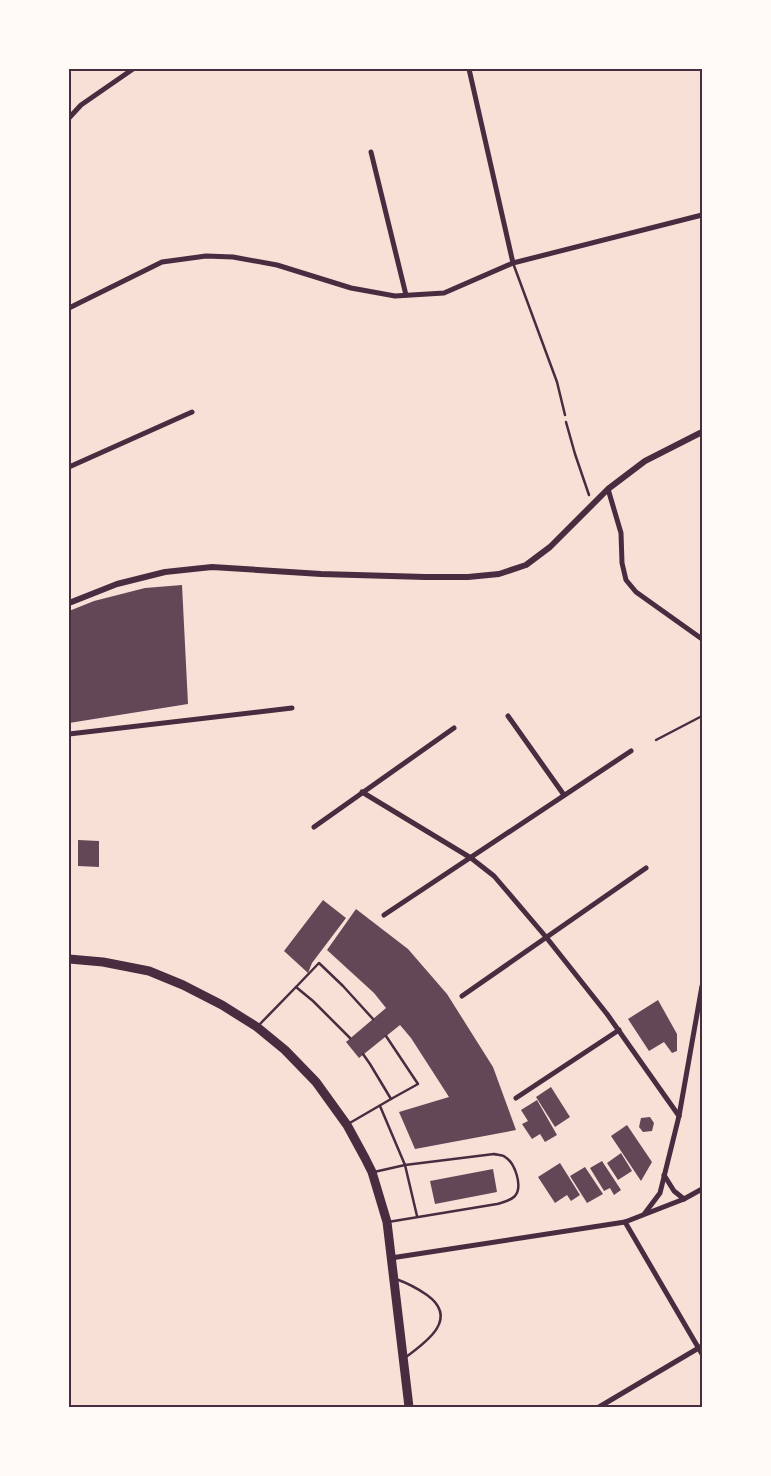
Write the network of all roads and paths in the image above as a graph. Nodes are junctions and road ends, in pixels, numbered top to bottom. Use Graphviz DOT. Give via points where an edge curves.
graph roads {
  1 [pos="133,69"];
  2 [pos="469,69"];
  3 [pos="69,118"];
  4 [pos="371,152"];
  5 [pos="702,215"];
  6 [pos="513,263"];
  7 [pos="406,295"];
  8 [pos="69,308"];
  9 [pos="192,412"];
  10 [pos="565,415"];
  11 [pos="702,432"];
  12 [pos="69,467"];
  13 [pos="608,489"];
  14 [pos="592,503"];
  15 [pos="69,603"];
  16 [pos="702,639"];
  17 [pos="292,708"];
  18 [pos="508,716"];
  19 [pos="702,716"];
  20 [pos="454,728"];
  21 [pos="69,734"];
  22 [pos="656,740"];
  23 [pos="631,751"];
  24 [pos="362,792"];
  25 [pos="564,795"];
  26 [pos="314,826"];
  27 [pos="471,858"];
  28 [pos="646,868"];
  29 [pos="384,914"];
  30 [pos="546,937"];
  31 [pos="69,959"];
  32 [pos="702,986"];
  33 [pos="296,987"];
  34 [pos="462,996"];
  35 [pos="373,1019"];
  36 [pos="257,1027"];
  37 [pos="618,1030"];
  38 [pos="386,1036"];
  39 [pos="350,1038"];
  40 [pos="363,1054"];
  41 [pos="516,1098"];
  42 [pos="391,1099"];
  43 [pos="380,1106"];
  44 [pos="679,1116"];
  45 [pos="347,1125"];
  46 [pos="405,1165"];
  47 [pos="372,1172"];
  48 [pos="664,1175"];
  49 [pos="702,1189"];
  50 [pos="684,1199"];
  51 [pos="644,1214"];
  52 [pos="417,1216"];
  53 [pos="387,1222"];
  54 [pos="624,1222"];
  55 [pos="391,1258"];
  56 [pos="394,1278"];
  57 [pos="700,1347"];
  58 [pos="702,1354"];
  59 [pos="403,1359"];
  60 [pos="409,1407"];
  61 [pos="599,1407"];
  1 -- 3 [label="street" via="81,105"];
  2 -- 6 [label="street"];
  4 -- 7 [label="street"];
  5 -- 6 [label="street"];
  6 -- 7 [label="street" via="444,293"];
  6 -- 10 [label="lane" via="557,382"];
  7 -- 8 [label="street" via="351,288 277,265 233,256 206,256 162,262"];
  9 -- 12 [label="street"];
  10 -- 14 [label="path"];
  11 -- 13 [label="street" via="646,461"];
  13 -- 14 [label="street"];
  13 -- 16 [label="street" via="621,533 626,580 636,592"];
  14 -- 15 [label="street" via="550,547 526,565 499,574 425,577 212,567 165,572 117,584"];
  17 -- 21 [label="street"];
  18 -- 25 [label="street"];
  19 -- 22 [label="lane"];
  20 -- 24 [label="street"];
  23 -- 25 [label="street"];
  24 -- 26 [label="street"];
  24 -- 27 [label="street"];
  25 -- 27 [label="street"];
  27 -- 29 [label="street"];
  27 -- 30 [label="street" via="494,876"];
  28 -- 30 [label="street"];
  30 -- 34 [label="street"];
  30 -- 37 [label="street"];
  31 -- 36 [label="highway" via="148,971 222,1005"];
  32 -- 44 [label="street"];
  33 -- 35 [label="lane" via="319,963"];
  33 -- 36 [label="lane"];
  33 -- 39 [label="lane"];
  36 -- 45 [label="highway" via="316,1082"];
  37 -- 41 [label="street"];
  37 -- 44 [label="street"];
  38 -- 42 [label="lane" via="418,1084"];
  40 -- 42 [label="lane"];
  42 -- 43 [label="lane"];
  43 -- 45 [label="lane"];
  43 -- 46 [label="lane"];
  44 -- 48 [label="street"];
  45 -- 47 [label="highway"];
  46 -- 47 [label="lane"];
  46 -- 52 [label="lane"];
  46 -- 52 [label="lane" via="494,1154 505,1156 517,1177 516,1195 508,1201"];
  47 -- 53 [label="highway"];
  48 -- 50 [label="street"];
  48 -- 51 [label="street" via="660,1193"];
  49 -- 50 [label="street"];
  50 -- 51 [label="street"];
  51 -- 54 [label="street"];
  52 -- 53 [label="lane"];
  53 -- 55 [label="highway"];
  54 -- 55 [label="street"];
  54 -- 57 [label="street"];
  55 -- 56 [label="highway"];
  56 -- 59 [label="highway"];
  56 -- 59 [label="lane" via="424,1293 436,1302 440,1310 441,1320 437,1328"];
  57 -- 58 [label="street"];
  57 -- 61 [label="street"];
  59 -- 60 [label="highway"];
}
